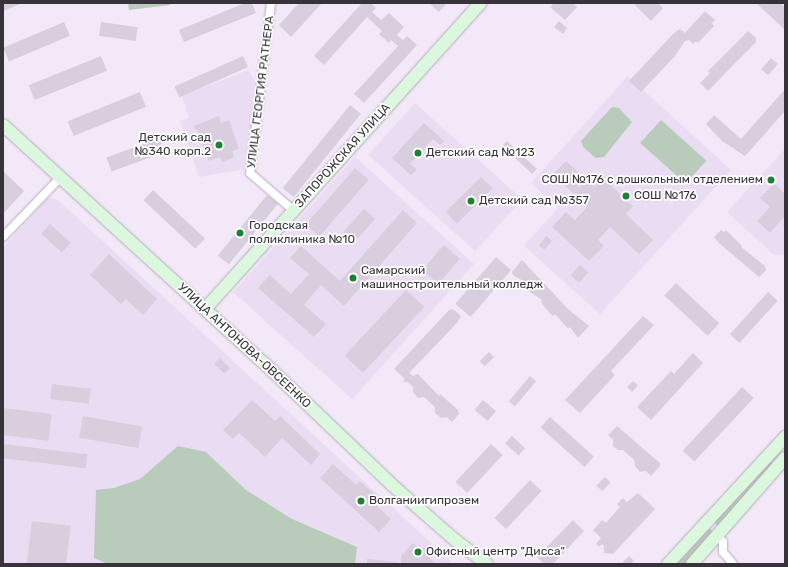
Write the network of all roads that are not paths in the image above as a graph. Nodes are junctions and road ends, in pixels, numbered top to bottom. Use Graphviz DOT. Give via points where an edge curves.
graph roads {
  1 [pos="271,3"];
  2 [pos="481,3"];
  3 [pos="3,125"];
  4 [pos="61,177"];
  5 [pos="293,210"];
  6 [pos="3,238"];
  7 [pos="205,309"];
  8 [pos="785,437"];
  9 [pos="769,455"];
  10 [pos="783,461"];
  11 [pos="717,535"];
  12 [pos="487,564"];
  13 [pos="668,564"];
  14 [pos="692,564"];
  15 [pos="733,564"];
  1 -- 5 [label="street, УЛИЦА ГЕОРГИЯ РАТНЕРА" via="250,173"];
  2 -- 5 [label="main road, ЗАПОРОЖСКАЯ УЛИЦА"];
  3 -- 4 [label="main road, УЛИЦА АНТОНОВА-ОВСЕЕНКО"];
  4 -- 6 [label="street"];
  4 -- 7 [label="main road, УЛИЦА АНТОНОВА-ОВСЕЕНКО"];
  5 -- 7 [label="main road, ЗАПОРОЖСКАЯ УЛИЦА"];
  7 -- 12 [label="main road, УЛИЦА АНТОНОВА-ОВСЕЕНКО" via="392,485 454,540"];
  8 -- 9 [label="main road"];
  9 -- 10 [label="main road"];
  9 -- 13 [label="main road"];
  10 -- 11 [label="main road"];
  11 -- 14 [label="main road"];
  11 -- 15 [label="street" via="723,542 723,552"];
}
